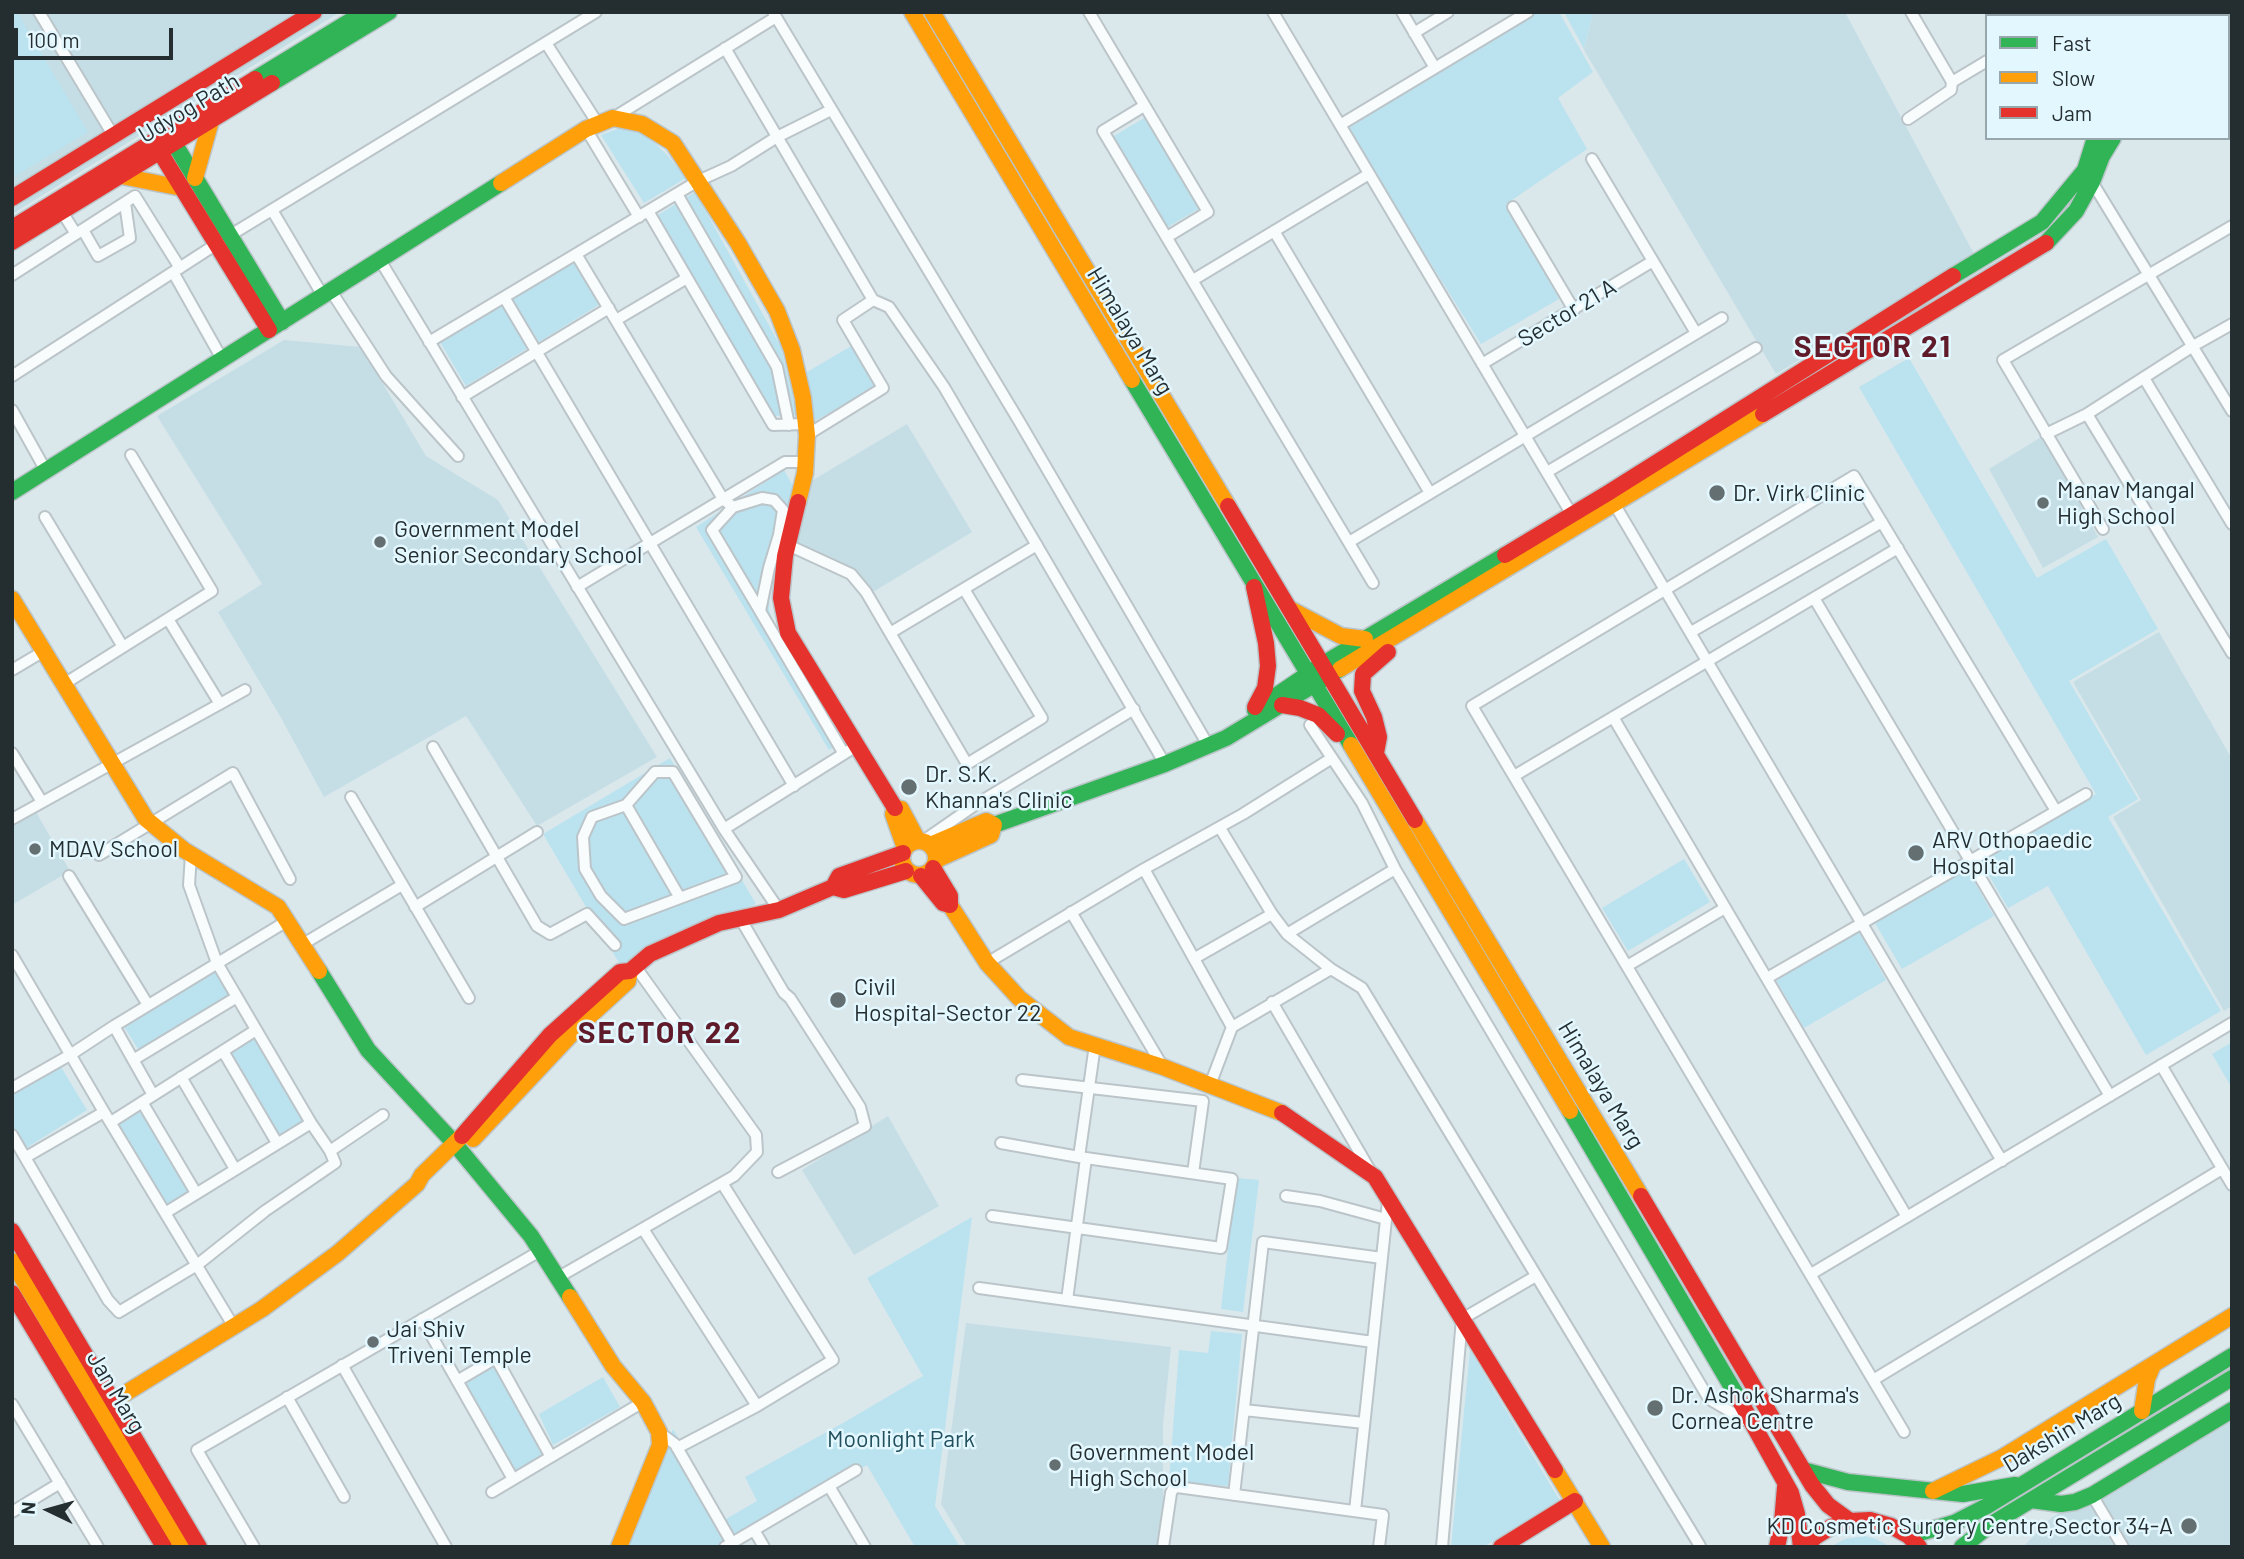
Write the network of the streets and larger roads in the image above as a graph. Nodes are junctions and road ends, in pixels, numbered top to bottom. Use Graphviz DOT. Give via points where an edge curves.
graph roads {
  1 [pos="38,12"];
  2 [pos="314,12"];
  3 [pos="365,12"];
  4 [pos="388,12"];
  5 [pos="596,12"];
  6 [pos="912,12"];
  7 [pos="932,12"];
  8 [pos="1089,12"];
  9 [pos="1273,12"];
  10 [pos="1402,12"];
  11 [pos="1448,12"];
  12 [pos="1911,12"];
  13 [pos="1525,13"];
  14 [pos="774,15"];
  15 [pos="1414,33"];
  16 [pos="546,43"];
  17 [pos="725,48"];
  18 [pos="1985,62"];
  19 [pos="1435,68"];
  20 [pos="1952,82"];
  21 [pos="1144,106"];
  22 [pos="831,110"];
  23 [pos="1908,119"];
  24 [pos="211,121"];
  25 [pos="599,124"];
  26 [pos="1340,125"];
  27 [pos="113,135"];
  28 [pos="777,137"];
  29 [pos="2095,140"];
  30 [pos="2112,140"];
  31 [pos="167,148"];
  32 [pos="1592,159"];
  33 [pos="1369,174"];
  34 [pos="121,176"];
  35 [pos="2089,176"];
  36 [pos="698,181"];
  37 [pos="188,183"];
  38 [pos="677,194"];
  39 [pos="12,198"];
  40 [pos="125,203"];
  41 [pos="1513,207"];
  42 [pos="272,210"];
  43 [pos="62,212"];
  44 [pos="643,214"];
  45 [pos="2232,226"];
  46 [pos="12,228"];
  47 [pos="1274,231"];
  48 [pos="79,232"];
  49 [pos="1167,237"];
  50 [pos="223,240"];
  51 [pos="12,242"];
  52 [pos="576,254"];
  53 [pos="380,260"];
  54 [pos="1653,261"];
  55 [pos="176,270"];
  56 [pos="2148,273"];
  57 [pos="12,275"];
  58 [pos="687,278"];
  59 [pos="1193,280"];
  60 [pos="327,293"];
  61 [pos="504,297"];
  62 [pos="873,300"];
  63 [pos="609,308"];
  64 [pos="1573,310"];
  65 [pos="1722,318"];
  66 [pos="616,320"];
  67 [pos="2232,324"];
  68 [pos="275,326"];
  69 [pos="1696,333"];
  70 [pos="429,342"];
  71 [pos="2193,346"];
  72 [pos="1756,348"];
  73 [pos="536,352"];
  74 [pos="222,359"];
  75 [pos="1482,364"];
  76 [pos="12,376"];
  77 [pos="2144,377"];
  78 [pos="462,397"];
  79 [pos="12,410"];
  80 [pos="2232,411"];
  81 [pos="2088,414"];
  82 [pos="789,425"];
  83 [pos="806,430"];
  84 [pos="2046,434"];
  85 [pos="1525,436"];
  86 [pos="131,455"];
  87 [pos="458,456"];
  88 [pos="806,462"];
  89 [pos="46,471"];
  90 [pos="1547,472"];
  91 [pos="12,492"];
  92 [pos="1430,493"];
  93 [pos="723,499"];
  94 [pos="1611,499"];
  95 [pos="733,507"];
  96 [pos="45,517"];
  97 [pos="1575,520"];
  98 [pos="1882,522"];
  99 [pos="2232,524"];
  100 [pos="2103,529"];
  101 [pos="1349,542"];
  102 [pos="651,543"];
  103 [pos="788,545"];
  104 [pos="1037,545"];
  105 [pos="1898,548"];
  106 [pos="1253,580"];
  107 [pos="1373,583"];
  108 [pos="577,587"];
  109 [pos="964,589"];
  110 [pos="1666,589"];
  111 [pos="1814,598"];
  112 [pos="12,599"];
  113 [pos="1290,609"];
  114 [pos="760,611"];
  115 [pos="168,619"];
  116 [pos="1691,632"];
  117 [pos="890,633"];
  118 [pos="1399,635"];
  119 [pos="1365,639"];
  120 [pos="123,647"];
  121 [pos="44,651"];
  122 [pos="2232,653"];
  123 [pos="1708,660"];
  124 [pos="12,670"];
  125 [pos="1326,671"];
  126 [pos="1312,680"];
  127 [pos="64,684"];
  128 [pos="245,690"];
  129 [pos="220,704"];
  130 [pos="1282,705"];
  131 [pos="1134,709"];
  132 [pos="1249,714"];
  133 [pos="1613,717"];
  134 [pos="1310,725"];
  135 [pos="1208,745"];
  136 [pos="433,747"];
  137 [pos="851,749"];
  138 [pos="1354,751"];
  139 [pos="12,753"];
  140 [pos="1376,753"];
  141 [pos="1332,758"];
  142 [pos="112,764"];
  143 [pos="1165,764"];
  144 [pos="1514,776"];
  145 [pos="794,786"];
  146 [pos="1376,787"];
  147 [pos="2086,794"];
  148 [pos="1358,796"];
  149 [pos="351,797"];
  150 [pos="43,802"];
  151 [pos="625,806"];
  152 [pos="2056,811"];
  153 [pos="12,819"];
  154 [pos="150,822"];
  155 [pos="994,825"];
  156 [pos="1220,828"];
  157 [pos="724,829"];
  158 [pos="537,832"];
  159 [pos="916,846"];
  160 [pos="191,854"];
  161 [pos="99,855"];
  162 [pos="497,857"];
  163 [pos="1969,861"];
  164 [pos="924,869"];
  165 [pos="1144,869"];
  166 [pos="1395,869"];
  167 [pos="69,876"];
  168 [pos="290,879"];
  169 [pos="402,885"];
  170 [pos="834,887"];
  171 [pos="680,898"];
  172 [pos="415,907"];
  173 [pos="1725,908"];
  174 [pos="779,910"];
  175 [pos="1071,912"];
  176 [pos="1272,914"];
  177 [pos="740,918"];
  178 [pos="287,921"];
  179 [pos="1863,923"];
  180 [pos="1287,934"];
  181 [pos="303,944"];
  182 [pos="615,945"];
  183 [pos="12,955"];
  184 [pos="1195,958"];
  185 [pos="217,963"];
  186 [pos="987,963"];
  187 [pos="1627,967"];
  188 [pos="633,969"];
  189 [pos="1331,969"];
  190 [pos="1766,978"];
  191 [pos="237,997"];
  192 [pos="469,998"];
  193 [pos="1272,1002"];
  194 [pos="148,1006"];
  195 [pos="2232,1023"];
  196 [pos="114,1026"];
  197 [pos="1232,1027"];
  198 [pos="256,1030"];
  199 [pos="1095,1045"];
  200 [pos="223,1051"];
  201 [pos="70,1055"];
  202 [pos="133,1060"];
  203 [pos="2161,1065"];
  204 [pos="1163,1067"];
  205 [pos="181,1077"];
  206 [pos="1022,1080"];
  207 [pos="1210,1085"];
  208 [pos="12,1088"];
  209 [pos="1089,1088"];
  210 [pos="153,1095"];
  211 [pos="2110,1096"];
  212 [pos="142,1102"];
  213 [pos="103,1112"];
  214 [pos="383,1115"];
  215 [pos="111,1122"];
  216 [pos="311,1123"];
  217 [pos="12,1135"];
  218 [pos="277,1143"];
  219 [pos="1001,1143"];
  220 [pos="458,1148"];
  221 [pos="330,1151"];
  222 [pos="26,1157"];
  223 [pos="1083,1158"];
  224 [pos="2002,1161"];
  225 [pos="235,1169"];
  226 [pos="2222,1169"];
  227 [pos="778,1172"];
  228 [pos="1193,1173"];
  229 [pos="1375,1177"];
  230 [pos="722,1183"];
  231 [pos="2232,1185"];
  232 [pos="195,1193"];
  233 [pos="1286,1196"];
  234 [pos="1388,1199"];
  235 [pos="165,1213"];
  236 [pos="992,1216"];
  237 [pos="1907,1217"];
  238 [pos="1386,1219"];
  239 [pos="1077,1228"];
  240 [pos="643,1229"];
  241 [pos="12,1231"];
  242 [pos="540,1251"];
  243 [pos="1382,1258"];
  244 [pos="12,1261"];
  245 [pos="197,1265"];
  246 [pos="1811,1274"];
  247 [pos="1536,1276"];
  248 [pos="557,1278"];
  249 [pos="979,1288"];
  250 [pos="12,1293"];
  251 [pos="1067,1300"];
  252 [pos="2232,1316"];
  253 [pos="422,1319"];
  254 [pos="1462,1319"];
  255 [pos="1253,1325"];
  256 [pos="234,1327"];
  257 [pos="1373,1342"];
  258 [pos="2232,1356"];
  259 [pos="2153,1365"];
  260 [pos="342,1366"];
  261 [pos="2232,1378"];
  262 [pos="1873,1380"];
  263 [pos="457,1381"];
  264 [pos="287,1397"];
  265 [pos="643,1402"];
  266 [pos="12,1404"];
  267 [pos="757,1406"];
  268 [pos="100,1409"];
  269 [pos="1244,1410"];
  270 [pos="2232,1410"];
  271 [pos="2142,1411"];
  272 [pos="1364,1423"];
  273 [pos="1752,1425"];
  274 [pos="659,1432"];
  275 [pos="1904,1432"];
  276 [pos="677,1448"];
  277 [pos="551,1457"];
  278 [pos="856,1470"];
  279 [pos="1803,1470"];
  280 [pos="513,1479"];
  281 [pos="1785,1480"];
  282 [pos="60,1483"];
  283 [pos="2024,1483"];
  284 [pos="829,1486"];
  285 [pos="1933,1491"];
  286 [pos="492,1492"];
  287 [pos="1234,1495"];
  288 [pos="2092,1495"];
  289 [pos="344,1497"];
  290 [pos="2031,1500"];
  291 [pos="1575,1501"];
  292 [pos="1355,1511"];
  293 [pos="12,1512"];
  294 [pos="1850,1521"];
  295 [pos="1996,1522"];
  296 [pos="754,1530"];
  297 [pos="1914,1541"];
  298 [pos="172,1545"];
  299 [pos="729,1545"];
  300 [pos="98,1547"];
  301 [pos="199,1547"];
  302 [pos="254,1547"];
  303 [pos="446,1547"];
  304 [pos="620,1547"];
  305 [pos="764,1547"];
  306 [pos="865,1547"];
  307 [pos="1163,1547"];
  308 [pos="1379,1547"];
  309 [pos="1442,1547"];
  310 [pos="1501,1547"];
  311 [pos="1602,1547"];
  312 [pos="1698,1547"];
  313 [pos="1777,1547"];
  314 [pos="1803,1547"];
  315 [pos="1962,1547"];
  316 [pos="1983,1547"];
  317 [pos="2123,1547"];
  1 -- 27 [label="street"];
  2 -- 27 [label="street"];
  3 -- 46 [label="street, Udyog Path"];
  4 -- 24 [label="street, Udyog Path"];
  5 -- 16 [label="street"];
  6 -- 106 [label="street, Himalaya Marg"];
  7 -- 113 [label="street, Himalaya Marg"];
  8 -- 21 [label="street"];
  9 -- 26 [label="street"];
  10 -- 15 [label="street"];
  11 -- 15 [label="street"];
  12 -- 20 [label="street"];
  13 -- 19 [label="street"];
  14 -- 17 [label="street"];
  14 -- 22 [label="street"];
  15 -- 19 [label="street"];
  16 -- 25 [label="street"];
  16 -- 42 [label="street"];
  17 -- 25 [label="street"];
  17 -- 28 [label="street"];
  18 -- 20 [label="street"];
  19 -- 26 [label="street"];
  20 -- 23 [label="street" via="1951,90"];
  21 -- 49 [label="street" via="1104,131"];
  21 -- 49 [label="street" via="1208,212"];
  22 -- 28 [label="street"];
  22 -- 135 [label="street"];
  24 -- 31 [label="street, Udyog Path"];
  24 -- 37 [label="street"];
  25 -- 36 [label="street" via="642,124 673,143"];
  25 -- 44 [label="street"];
  25 -- 53 [label="street"];
  26 -- 33 [label="street"];
  27 -- 39 [label="street"];
  28 -- 36 [label="street"];
  28 -- 62 [label="street"];
  29 -- 35 [label="street"];
  30 -- 35 [label="street"];
  31 -- 34 [label="street, Udyog Path"];
  31 -- 37 [label="street"];
  32 -- 54 [label="street"];
  33 -- 47 [label="street"];
  33 -- 75 [label="street"];
  34 -- 37 [label="street"];
  34 -- 43 [label="street, Udyog Path"];
  35 -- 56 [label="street"];
  35 -- 94 [label="street" via="2076,211 2048,240"];
  36 -- 38 [label="street"];
  36 -- 83 [label="street" via="777,311 792,350"];
  37 -- 50 [label="street"];
  38 -- 44 [label="street"];
  38 -- 82 [label="street" via="777,366"];
  40 -- 48 [label="street"];
  40 -- 48 [label="street" via="130,238 98,256"];
  40 -- 55 [label="street" via="135,197"];
  41 -- 64 [label="street"];
  42 -- 50 [label="street"];
  42 -- 60 [label="street"];
  43 -- 48 [label="street"];
  43 -- 51 [label="street, Udyog Path"];
  44 -- 52 [label="street"];
  44 -- 58 [label="street"];
  45 -- 56 [label="street"];
  47 -- 59 [label="street"];
  47 -- 92 [label="street"];
  48 -- 57 [label="street"];
  49 -- 59 [label="street"];
  50 -- 55 [label="street"];
  50 -- 68 [label="street"];
  52 -- 61 [label="street"];
  52 -- 63 [label="street"];
  53 -- 60 [label="street"];
  53 -- 70 [label="street"];
  54 -- 64 [label="street, Sector 21 A"];
  54 -- 69 [label="street"];
  55 -- 74 [label="street"];
  55 -- 76 [label="street"];
  56 -- 71 [label="street"];
  56 -- 84 [label="street" via="2003,360"];
  58 -- 66 [label="street"];
  58 -- 82 [label="street" via="773,425"];
  59 -- 101 [label="street"];
  60 -- 68 [label="street"];
  60 -- 87 [label="street" via="386,376"];
  61 -- 70 [label="street"];
  61 -- 73 [label="street"];
  62 -- 83 [label="street" via="842,320 883,388"];
  62 -- 104 [label="street" via="889,307 944,387"];
  63 -- 66 [label="street"];
  63 -- 73 [label="street"];
  64 -- 75 [label="street, Sector 21 A"];
  65 -- 69 [label="street"];
  66 -- 93 [label="street"];
  67 -- 71 [label="street"];
  68 -- 74 [label="street"];
  69 -- 85 [label="street"];
  70 -- 78 [label="street"];
  71 -- 77 [label="street"];
  71 -- 80 [label="street"];
  72 -- 90 [label="street"];
  73 -- 78 [label="street"];
  73 -- 102 [label="street"];
  74 -- 89 [label="street"];
  75 -- 85 [label="street"];
  77 -- 81 [label="street"];
  77 -- 99 [label="street"];
  78 -- 108 [label="street"];
  79 -- 89 [label="street"];
  81 -- 84 [label="street"];
  81 -- 122 [label="street"];
  82 -- 83 [label="street"];
  83 -- 88 [label="street"];
  84 -- 100 [label="street"];
  85 -- 90 [label="street"];
  85 -- 92 [label="street"];
  86 -- 115 [label="street" via="212,591"];
  88 -- 93 [label="street" via="785,462"];
  88 -- 103 [label="street"];
  89 -- 91 [label="street"];
  90 -- 97 [label="street"];
  92 -- 101 [label="street"];
  93 -- 95 [label="street"];
  93 -- 102 [label="street"];
  94 -- 97 [label="street"];
  94 -- 110 [label="street"];
  95 -- 114 [label="street" via="712,530"];
  95 -- 114 [label="street" via="762,498 774,500 783,510"];
  96 -- 120 [label="street"];
  97 -- 118 [label="street"];
  97 -- 119 [label="street"];
  98 -- 105 [label="street"];
  98 -- 110 [label="street" via="1854,475"];
  98 -- 116 [label="street"];
  101 -- 107 [label="street"];
  102 -- 108 [label="street"];
  102 -- 145 [label="street"];
  103 -- 117 [label="street" via="851,574"];
  103 -- 137 [label="street" via="781,598 788,633"];
  104 -- 109 [label="street"];
  104 -- 131 [label="street"];
  105 -- 111 [label="street"];
  105 -- 152 [label="street"];
  106 -- 126 [label="street, Himalaya Marg"];
  106 -- 132 [label="street" via="1268,666 1263,695"];
  108 -- 157 [label="street"];
  109 -- 117 [label="street"];
  109 -- 117 [label="street" via="1042,718 967,764"];
  110 -- 116 [label="street"];
  110 -- 144 [label="street" via="1472,706"];
  111 -- 123 [label="street"];
  111 -- 163 [label="street"];
  112 -- 121 [label="street"];
  113 -- 119 [label="street" via="1341,636"];
  113 -- 125 [label="street, Himalaya Marg"];
  114 -- 137 [label="street"];
  115 -- 120 [label="street"];
  115 -- 129 [label="street"];
  116 -- 123 [label="street"];
  118 -- 125 [label="street"];
  118 -- 140 [label="street" via="1389,651 1363,674 1362,691 1379,737"];
  119 -- 125 [label="street"];
  120 -- 127 [label="street"];
  121 -- 124 [label="street"];
  121 -- 127 [label="street"];
  123 -- 133 [label="street"];
  123 -- 179 [label="street"];
  125 -- 126 [label="street"];
  125 -- 140 [label="street, Himalaya Marg"];
  126 -- 130 [label="street"];
  126 -- 132 [label="street"];
  126 -- 138 [label="street, Himalaya Marg"];
  127 -- 142 [label="street"];
  128 -- 129 [label="street"];
  129 -- 142 [label="street"];
  130 -- 135 [label="street"];
  130 -- 138 [label="street" via="1318,715"];
  131 -- 143 [label="street"];
  131 -- 159 [label="street"];
  132 -- 135 [label="street"];
  133 -- 144 [label="street"];
  133 -- 173 [label="street"];
  134 -- 141 [label="street"];
  135 -- 143 [label="street"];
  136 -- 162 [label="street"];
  137 -- 145 [label="street"];
  137 -- 159 [label="street" via="895,808 901,809"];
  138 -- 146 [label="street, Himalaya Marg"];
  139 -- 150 [label="street"];
  140 -- 279 [label="street, Himalaya Marg"];
  141 -- 148 [label="street"];
  141 -- 156 [label="street"];
  142 -- 150 [label="street"];
  142 -- 154 [label="street"];
  143 -- 155 [label="street"];
  144 -- 187 [label="street"];
  145 -- 157 [label="street"];
  146 -- 148 [label="street"];
  146 -- 273 [label="street, Himalaya Marg" via="1653,1250"];
  147 -- 152 [label="street"];
  148 -- 166 [label="street"];
  149 -- 169 [label="street"];
  150 -- 153 [label="street"];
  151 -- 171 [label="street"];
  151 -- 171 [label="street" via="592,817 583,837 590,878 624,919"];
  151 -- 171 [label="street" via="655,772 673,772 736,877"];
  152 -- 163 [label="street"];
  154 -- 160 [label="street"];
  154 -- 161 [label="street"];
  154 -- 168 [label="street" via="233,773"];
  155 -- 159 [label="street" via="986,821"];
  155 -- 164 [label="street" via="990,835"];
  156 -- 165 [label="street"];
  156 -- 176 [label="street"];
  157 -- 174 [label="street"];
  158 -- 162 [label="street"];
  159 -- 164 [label="street" via="934,849"];
  159 -- 164 [label="street" via="902,862"];
  159 -- 170 [label="street" via="839,876"];
  160 -- 178 [label="street" via="278,907"];
  160 -- 185 [label="street" via="189,885"];
  162 -- 172 [label="street"];
  162 -- 182 [label="street" via="537,926 550,934 587,914"];
  163 -- 179 [label="street"];
  163 -- 211 [label="street"];
  164 -- 170 [label="street" via="844,890"];
  164 -- 186 [label="street" via="950,896 950,905"];
  165 -- 175 [label="street"];
  165 -- 184 [label="street"];
  166 -- 180 [label="street"];
  166 -- 273 [label="street" via="1709,1399"];
  167 -- 194 [label="street"];
  169 -- 172 [label="street"];
  169 -- 181 [label="street"];
  170 -- 174 [label="street"];
  172 -- 192 [label="street"];
  173 -- 187 [label="street"];
  173 -- 190 [label="street"];
  174 -- 177 [label="street"];
  175 -- 186 [label="street"];
  175 -- 204 [label="street"];
  176 -- 180 [label="street"];
  176 -- 184 [label="street"];
  177 -- 188 [label="street" via="650,954"];
  177 -- 227 [label="street" via="860,1107 865,1126"];
  178 -- 181 [label="street"];
  178 -- 185 [label="street"];
  179 -- 190 [label="street"];
  179 -- 224 [label="street"];
  180 -- 189 [label="street"];
  181 -- 220 [label="street" via="368,1050"];
  183 -- 201 [label="street"];
  184 -- 197 [label="street"];
  185 -- 191 [label="street"];
  185 -- 194 [label="street"];
  186 -- 199 [label="street" via="1019,998 1069,1037"];
  187 -- 246 [label="street"];
  188 -- 220 [label="street" via="628,981"];
  188 -- 230 [label="street" via="756,1135 757,1152"];
  189 -- 193 [label="street"];
  189 -- 247 [label="street" via="1362,988"];
  190 -- 237 [label="street"];
  191 -- 198 [label="street"];
  191 -- 202 [label="street"];
  193 -- 197 [label="street"];
  193 -- 229 [label="street"];
  194 -- 196 [label="street"];
  195 -- 203 [label="street"];
  196 -- 201 [label="street"];
  196 -- 202 [label="street"];
  197 -- 207 [label="street"];
  198 -- 200 [label="street"];
  198 -- 216 [label="street"];
  199 -- 204 [label="street"];
  199 -- 209 [label="street"];
  200 -- 205 [label="street"];
  200 -- 218 [label="street"];
  201 -- 208 [label="street"];
  201 -- 213 [label="street"];
  202 -- 210 [label="street"];
  203 -- 211 [label="street"];
  203 -- 226 [label="street"];
  204 -- 207 [label="street"];
  205 -- 210 [label="street"];
  205 -- 225 [label="street"];
  206 -- 209 [label="street"];
  207 -- 229 [label="street" via="1278,1110"];
  209 -- 223 [label="street"];
  209 -- 228 [label="street" via="1203,1101"];
  210 -- 212 [label="street"];
  211 -- 224 [label="street"];
  212 -- 215 [label="street"];
  212 -- 232 [label="street"];
  213 -- 215 [label="street"];
  213 -- 222 [label="street"];
  214 -- 221 [label="street"];
  215 -- 235 [label="street"];
  216 -- 218 [label="street"];
  216 -- 221 [label="street"];
  217 -- 222 [label="street"];
  218 -- 225 [label="street"];
  219 -- 223 [label="street"];
  220 -- 242 [label="street"];
  220 -- 256 [label="street" via="426,1182 417,1184 338,1254"];
  221 -- 245 [label="street" via="335,1163"];
  222 -- 245 [label="street" via="119,1312"];
  223 -- 228 [label="street"];
  223 -- 239 [label="street"];
  224 -- 237 [label="street"];
  225 -- 232 [label="street"];
  226 -- 231 [label="street"];
  226 -- 262 [label="street"];
  228 -- 239 [label="street" via="1232,1179 1221,1248"];
  229 -- 234 [label="street"];
  230 -- 240 [label="street"];
  230 -- 267 [label="street" via="833,1360"];
  232 -- 235 [label="street"];
  233 -- 238 [label="street"];
  234 -- 238 [label="street"];
  234 -- 254 [label="street"];
  235 -- 245 [label="street"];
  236 -- 239 [label="street"];
  237 -- 246 [label="street"];
  238 -- 243 [label="street"];
  239 -- 251 [label="street"];
  240 -- 248 [label="street"];
  240 -- 267 [label="street"];
  241 -- 268 [label="street"];
  242 -- 248 [label="street"];
  242 -- 253 [label="street"];
  243 -- 255 [label="street" via="1263,1242"];
  243 -- 257 [label="street"];
  244 -- 268 [label="street, Jan Marg"];
  245 -- 256 [label="street"];
  246 -- 262 [label="street"];
  247 -- 254 [label="street"];
  247 -- 312 [label="street"];
  248 -- 265 [label="street" via="612,1366"];
  249 -- 251 [label="street"];
  250 -- 268 [label="street, Jan Marg"];
  251 -- 255 [label="street"];
  252 -- 259 [label="street"];
  253 -- 260 [label="street"];
  253 -- 263 [label="street"];
  254 -- 291 [label="street"];
  254 -- 309 [label="street"];
  255 -- 257 [label="street"];
  255 -- 269 [label="street"];
  256 -- 268 [label="street"];
  257 -- 272 [label="street"];
  258 -- 271 [label="street, Dakshin Marg"];
  259 -- 271 [label="street"];
  259 -- 285 [label="street" via="2001,1458"];
  260 -- 264 [label="street"];
  260 -- 303 [label="street"];
  261 -- 290 [label="street, Dakshin Marg"];
  262 -- 275 [label="street"];
  263 -- 277 [label="street" via="496,1359"];
  263 -- 280 [label="street"];
  264 -- 289 [label="street"];
  264 -- 302 [label="street" via="197,1450"];
  265 -- 274 [label="street"];
  265 -- 277 [label="street"];
  266 -- 282 [label="street"];
  267 -- 276 [label="street"];
  268 -- 298 [label="street, Jan Marg"];
  268 -- 301 [label="street"];
  269 -- 272 [label="street"];
  269 -- 287 [label="street"];
  270 -- 288 [label="street"];
  271 -- 283 [label="street, Dakshin Marg"];
  272 -- 292 [label="street"];
  273 -- 281 [label="street, Himalaya Marg"];
  274 -- 276 [label="street"];
  274 -- 304 [label="street" via="654,1465"];
  276 -- 299 [label="street"];
  277 -- 280 [label="street"];
  278 -- 284 [label="street"];
  279 -- 285 [label="street" via="1848,1482"];
  279 -- 294 [label="street, Himalaya Marg" via="1828,1505"];
  280 -- 286 [label="street"];
  281 -- 313 [label="street"];
  281 -- 314 [label="street, Himalaya Marg"];
  282 -- 293 [label="street"];
  282 -- 300 [label="street"];
  283 -- 285 [label="street" via="1963,1494"];
  283 -- 297 [label="street, Dakshin Marg"];
  284 -- 296 [label="street"];
  284 -- 306 [label="street"];
  287 -- 292 [label="street"];
  287 -- 307 [label="street" via="1173,1489"];
  288 -- 290 [label="street" via="2061,1504"];
  288 -- 317 [label="street"];
  290 -- 295 [label="street, Dakshin Marg"];
  291 -- 310 [label="street"];
  291 -- 311 [label="street"];
  292 -- 308 [label="street" via="1383,1515"];
  294 -- 297 [label="street" via="1891,1525"];
  294 -- 314 [label="street" via="1831,1527"];
  295 -- 315 [label="street, Dakshin Marg"];
  295 -- 316 [label="street"];
  296 -- 299 [label="street"];
  296 -- 305 [label="street"];
}
